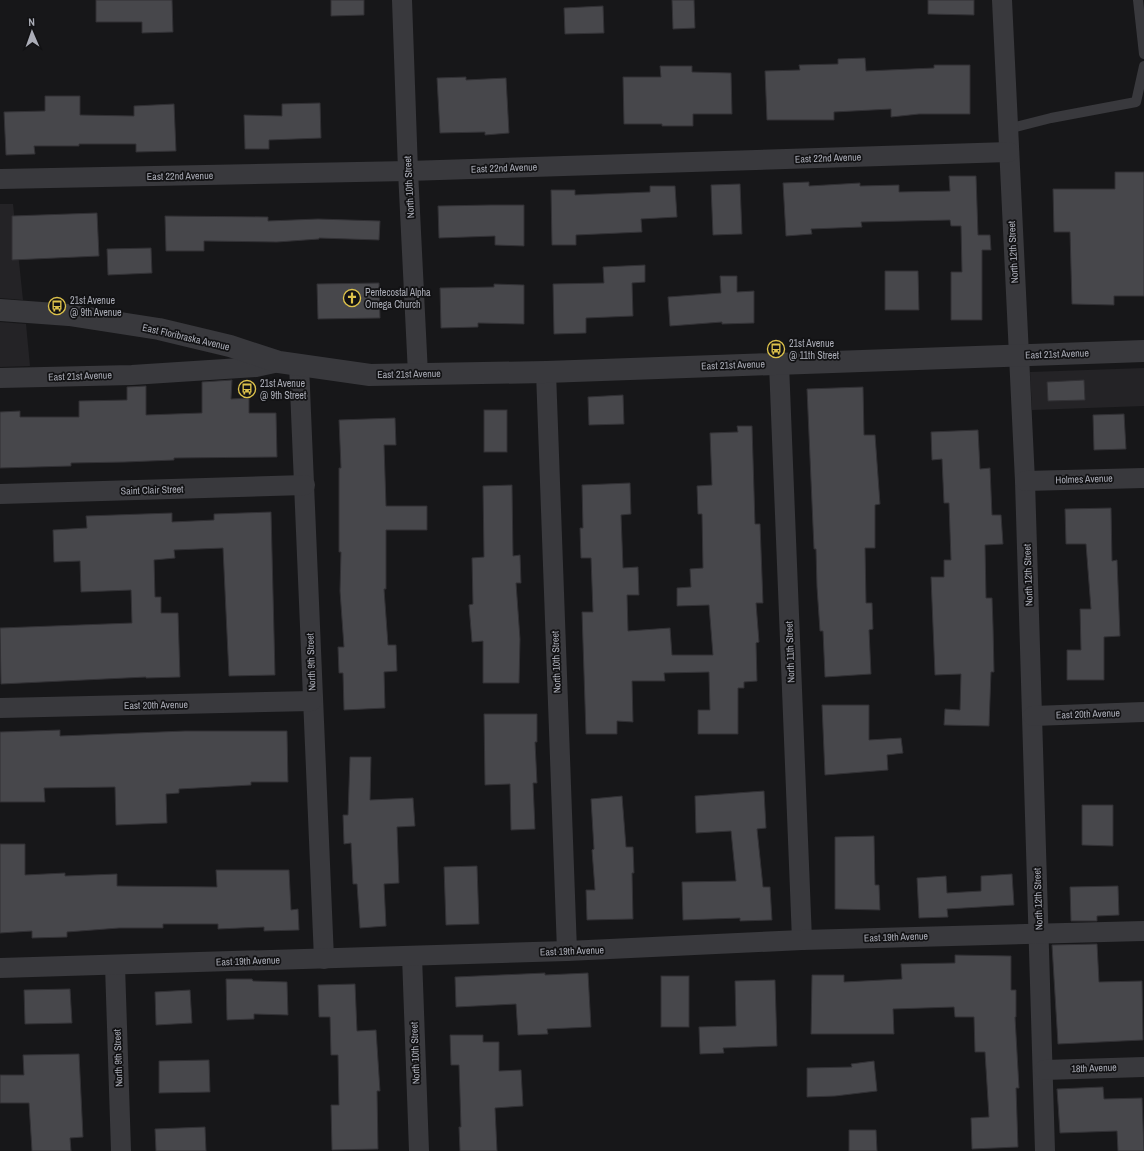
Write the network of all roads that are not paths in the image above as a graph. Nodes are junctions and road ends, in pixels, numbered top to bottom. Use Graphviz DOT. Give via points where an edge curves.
graph roads {
  1 [pos="402,0"];
  2 [pos="1002,0"];
  3 [pos="1138,0"];
  4 [pos="1144,54"];
  5 [pos="1144,66"];
  6 [pos="1008,129"];
  7 [pos="1009,152"];
  8 [pos="408,171"];
  9 [pos="0,179"];
  10 [pos="0,310"];
  11 [pos="1144,351"];
  12 [pos="1018,356"];
  13 [pos="289,364"];
  14 [pos="779,364"];
  15 [pos="546,372"];
  16 [pos="370,374"];
  17 [pos="418,374"];
  18 [pos="0,378"];
  19 [pos="1144,478"];
  20 [pos="1024,481"];
  21 [pos="305,485"];
  22 [pos="0,494"];
  23 [pos="312,701"];
  24 [pos="0,708"];
  25 [pos="1144,712"];
  26 [pos="1033,716"];
  27 [pos="1144,931"];
  28 [pos="1039,933"];
  29 [pos="802,940"];
  30 [pos="567,951"];
  31 [pos="412,956"];
  32 [pos="324,959"];
  33 [pos="115,965"];
  34 [pos="0,968"];
  35 [pos="1144,1067"];
  36 [pos="1044,1070"];
  37 [pos="121,1151"];
  38 [pos="419,1151"];
  39 [pos="1045,1151"];
  1 -- 8 [label="street, North 10th Street"];
  2 -- 6 [label="street, North 12th Street"];
  3 -- 4 [label="lane"];
  5 -- 6 [label="lane" via="1136,102 1059,116"];
  6 -- 7 [label="street, North 12th Street"];
  7 -- 8 [label="street, East 22nd Avenue"];
  7 -- 12 [label="street, North 12th Street"];
  8 -- 9 [label="street, East 22nd Avenue"];
  8 -- 17 [label="street, North 10th Street"];
  10 -- 13 [label="street, East Floribraska Avenue" via="69,315 159,329 230,346"];
  11 -- 12 [label="street, East 21st Avenue"];
  12 -- 14 [label="street, East 21st Avenue"];
  12 -- 20 [label="street, North 12th Street"];
  13 -- 16 [label="street, East Floribraska Avenue"];
  13 -- 18 [label="street, East 21st Avenue" via="179,372"];
  13 -- 21 [label="street, North 9th Street"];
  14 -- 15 [label="street, East 21st Avenue"];
  14 -- 29 [label="street, North 11th Street"];
  15 -- 17 [label="street, East 21st Avenue"];
  15 -- 30 [label="street, North 10th Street"];
  16 -- 17 [label="street, East 21st Avenue"];
  19 -- 20 [label="street, Holmes Avenue"];
  20 -- 26 [label="street, North 12th Street"];
  21 -- 22 [label="street, Saint Clair Street"];
  21 -- 23 [label="street, North 9th Street"];
  23 -- 24 [label="street, East 20th Avenue"];
  23 -- 32 [label="street, North 9th Street"];
  25 -- 26 [label="street, East 20th Avenue"];
  26 -- 28 [label="street, North 12th Street"];
  27 -- 28 [label="street, East 19th Avenue"];
  28 -- 29 [label="street, East 19th Avenue"];
  28 -- 36 [label="street, North 12th Street"];
  29 -- 30 [label="street, East 19th Avenue"];
  30 -- 31 [label="street, East 19th Avenue"];
  31 -- 32 [label="street, East 19th Avenue"];
  31 -- 38 [label="street, North 10th Street"];
  32 -- 33 [label="street, East 19th Avenue"];
  33 -- 34 [label="street, East 19th Avenue"];
  33 -- 37 [label="street, North 9th Street"];
  35 -- 36 [label="street, 18th Avenue"];
  36 -- 39 [label="street, North 12th Street"];
}
